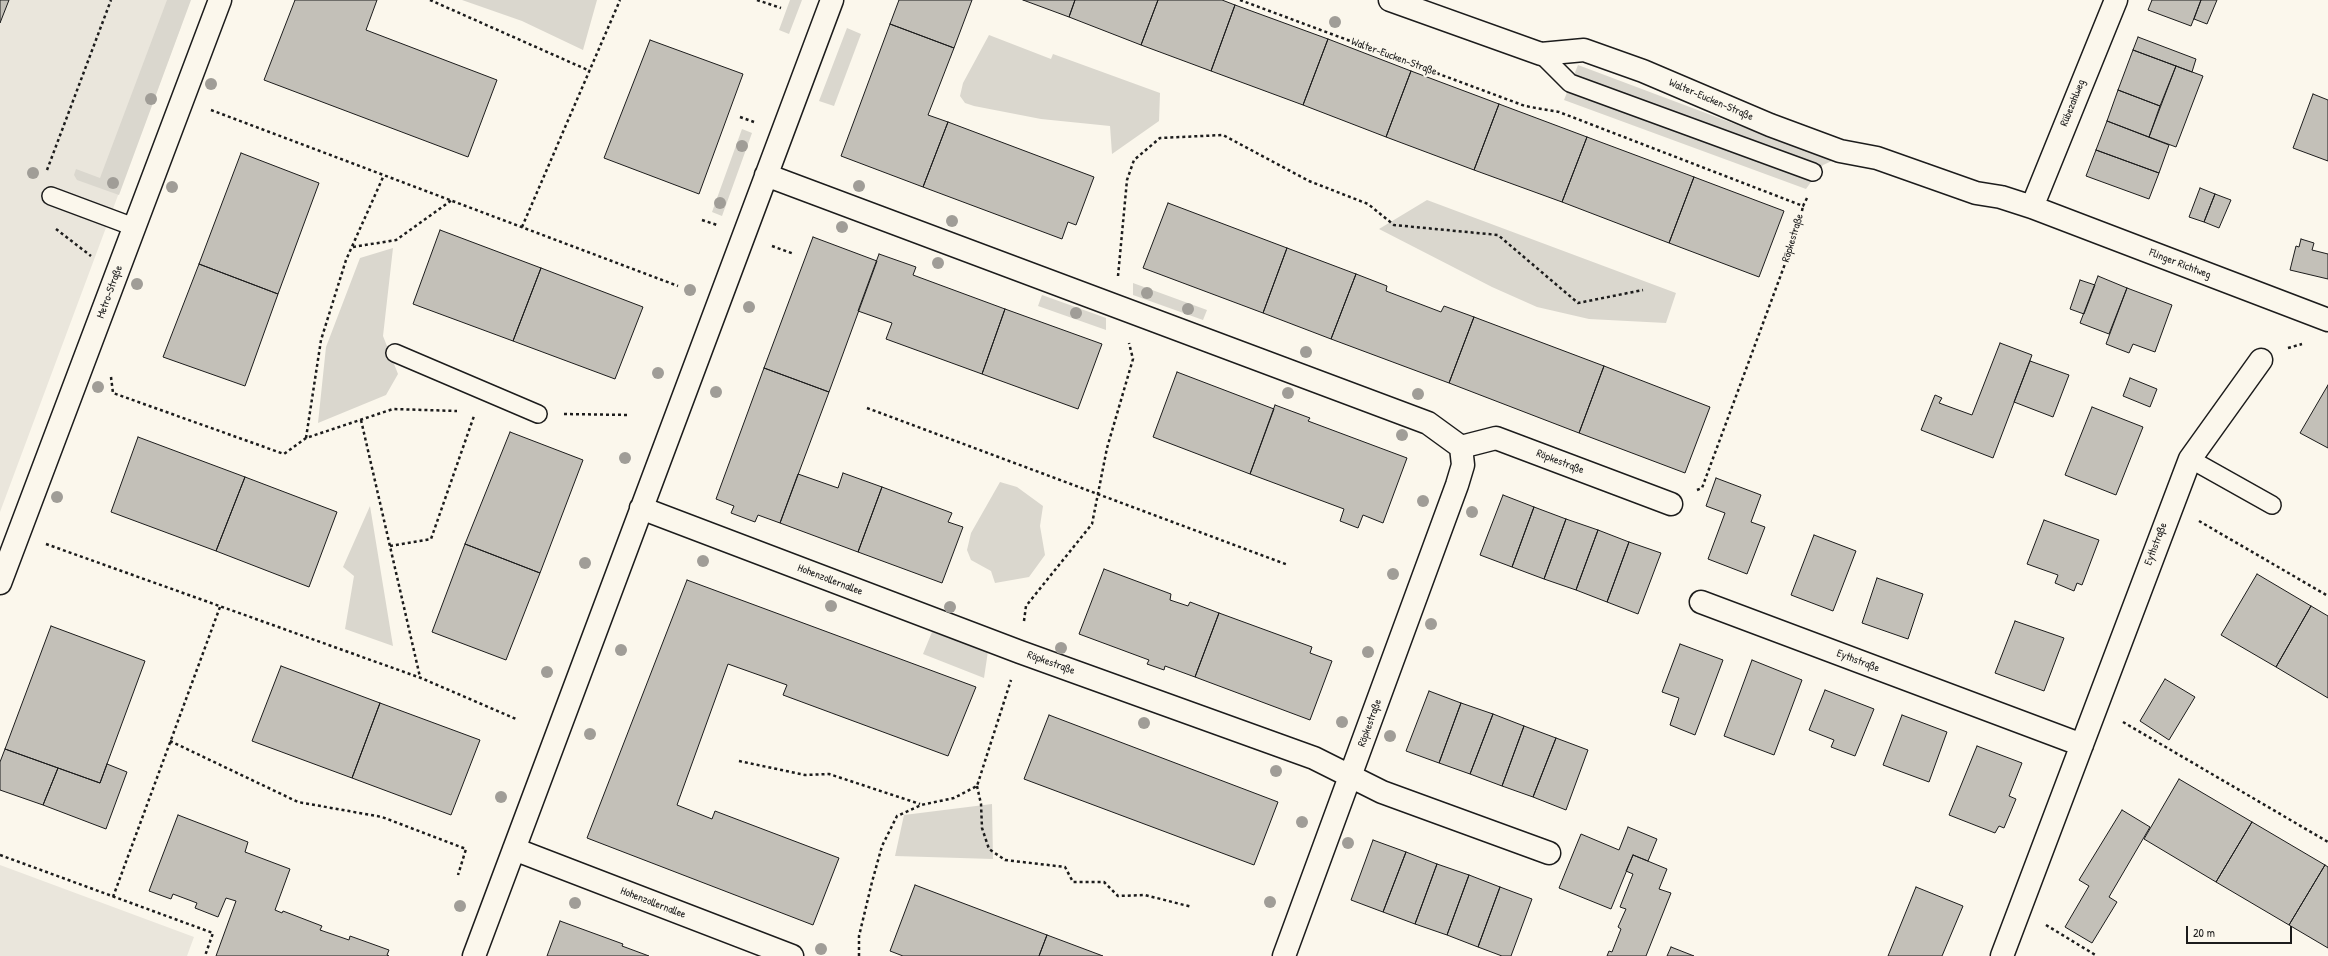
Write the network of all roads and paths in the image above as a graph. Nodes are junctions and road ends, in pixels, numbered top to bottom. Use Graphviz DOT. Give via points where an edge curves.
graph roads {
  1 [pos="111,0"];
  2 [pos="220,0"];
  3 [pos="430,0"];
  4 [pos="620,0"];
  5 [pos="757,0"];
  6 [pos="832,0"];
  7 [pos="1240,0"];
  8 [pos="1390,0"];
  9 [pos="2116,0"];
  10 [pos="781,8"];
  11 [pos="1541,54"];
  12 [pos="590,72"];
  13 [pos="182,100"];
  14 [pos="740,117"];
  15 [pos="755,122"];
  16 [pos="1813,172"];
  17 [pos="46,174"];
  18 [pos="384,175"];
  19 [pos="766,175"];
  20 [pos="1810,192"];
  21 [pos="51,196"];
  22 [pos="452,200"];
  23 [pos="1803,206"];
  24 [pos="2032,207"];
  25 [pos="702,220"];
  26 [pos="49,224"];
  27 [pos="1394,225"];
  28 [pos="720,226"];
  29 [pos="134,227"];
  30 [pos="522,227"];
  31 [pos="766,244"];
  32 [pos="352,247"];
  33 [pos="794,254"];
  34 [pos="116,276"];
  35 [pos="678,286"];
  36 [pos="1643,290"];
  37 [pos="2328,320"];
  38 [pos="2307,345"];
  39 [pos="395,353"];
  40 [pos="2261,360"];
  41 [pos="82,365"];
  42 [pos="867,408"];
  43 [pos="460,411"];
  44 [pos="475,412"];
  45 [pos="538,414"];
  46 [pos="630,415"];
  47 [pos="362,420"];
  48 [pos="306,438"];
  49 [pos="1462,447"];
  50 [pos="2190,460"];
  51 [pos="1671,504"];
  52 [pos="2171,505"];
  53 [pos="2272,505"];
  54 [pos="641,508"];
  55 [pos="19,535"];
  56 [pos="390,546"];
  57 [pos="1288,565"];
  58 [pos="0,583"];
  59 [pos="2328,596"];
  60 [pos="1701,602"];
  61 [pos="220,607"];
  62 [pos="1020,652"];
  63 [pos="421,678"];
  64 [pos="2095,706"];
  65 [pos="516,720"];
  66 [pos="170,741"];
  67 [pos="2082,745"];
  68 [pos="738,761"];
  69 [pos="1351,777"];
  70 [pos="977,786"];
  71 [pos="921,804"];
  72 [pos="2328,842"];
  73 [pos="514,849"];
  74 [pos="1548,853"];
  75 [pos="0,855"];
  76 [pos="458,875"];
  77 [pos="113,897"];
  78 [pos="1192,907"];
  79 [pos="2020,910"];
  80 [pos="205,956"];
  81 [pos="474,956"];
  82 [pos="792,956"];
  83 [pos="859,956"];
  84 [pos="1284,956"];
  85 [pos="2002,956"];
  86 [pos="2097,956"];
  1 -- 17 [label="path"];
  2 -- 13 [label="street, Metro-Straße"];
  3 -- 12 [label="path"];
  4 -- 12 [label="path"];
  5 -- 10 [label="path"];
  6 -- 19 [label="street"];
  7 -- 23 [label="path, Walter-Eucken-Straße" via="1525,106 1558,112"];
  8 -- 11 [label="street, Walter-Eucken-Straße"];
  9 -- 24 [label="street, Rübezahlweg"];
  11 -- 16 [label="lane" via="1570,83"];
  11 -- 24 [label="street, Walter-Eucken-Straße" via="1584,50 1840,151 1877,158 1976,193 2001,197"];
  12 -- 30 [label="path"];
  13 -- 18 [label="path"];
  13 -- 29 [label="street, Metro-Straße"];
  14 -- 15 [label="path"];
  18 -- 22 [label="path"];
  18 -- 32 [label="path"];
  19 -- 49 [label="street" via="1428,423"];
  19 -- 54 [label="street"];
  20 -- 23 [label="path"];
  21 -- 29 [label="lane"];
  22 -- 30 [label="path"];
  22 -- 32 [label="path" via="396,240"];
  23 -- 51 [label="path, Röpkestraße" via="1799,226 1702,488"];
  24 -- 37 [label="street, Flinger Richtweg"];
  25 -- 28 [label="path"];
  26 -- 34 [label="path"];
  27 -- 36 [label="path" via="1498,235 1578,303"];
  29 -- 34 [label="street, Metro-Straße"];
  30 -- 35 [label="path"];
  31 -- 33 [label="path"];
  32 -- 48 [label="path" via="321,340"];
  34 -- 41 [label="street, Metro-Straße"];
  38 -- 40 [label="path" via="2300,343"];
  39 -- 45 [label="lane"];
  40 -- 50 [label="street, Eythstraße"];
  41 -- 48 [label="path" via="111,375 113,393 284,454"];
  41 -- 55 [label="street, Metro-Straße"];
  42 -- 57 [label="path"];
  43 -- 47 [label="path" via="393,409"];
  44 -- 56 [label="path" via="431,539"];
  45 -- 46 [label="path"];
  47 -- 48 [label="path"];
  47 -- 56 [label="path"];
  49 -- 51 [label="street, Röpkestraße" via="1496,438"];
  49 -- 69 [label="street, Röpkestraße" via="1463,465 1457,485"];
  50 -- 52 [label="street, Eythstraße"];
  50 -- 53 [label="lane"];
  52 -- 59 [label="path"];
  52 -- 64 [label="street, Eythstraße"];
  54 -- 62 [label="street, Hohenzollernallee"];
  54 -- 73 [label="street"];
  55 -- 58 [label="street, Metro-Straße"];
  55 -- 61 [label="path"];
  56 -- 63 [label="path"];
  60 -- 67 [label="street, Eythstraße"];
  61 -- 63 [label="path"];
  61 -- 66 [label="path"];
  62 -- 69 [label="street, Röpkestraße" via="1314,758"];
  62 -- 70 [label="path"];
  63 -- 65 [label="path"];
  64 -- 67 [label="street, Eythstraße"];
  64 -- 72 [label="path"];
  66 -- 76 [label="path" via="298,802 382,817 466,849"];
  66 -- 77 [label="path"];
  67 -- 79 [label="street, Eythstraße"];
  68 -- 71 [label="path" via="805,775 829,774"];
  69 -- 74 [label="street, Röpkestraße" via="1382,792"];
  69 -- 84 [label="street, Röpkestraße"];
  70 -- 71 [label="path" via="954,798"];
  70 -- 78 [label="path" via="982,828 989,848 1004,860 1065,867 1073,882 1104,882 1118,896 1146,895"];
  71 -- 83 [label="path" via="897,816 882,846 859,936"];
  73 -- 81 [label="street"];
  73 -- 82 [label="street, Hohenzollernallee"];
  75 -- 77 [label="path"];
  77 -- 80 [label="path" via="213,934"];
  79 -- 85 [label="street, Eythstraße"];
  79 -- 86 [label="path"];
}
